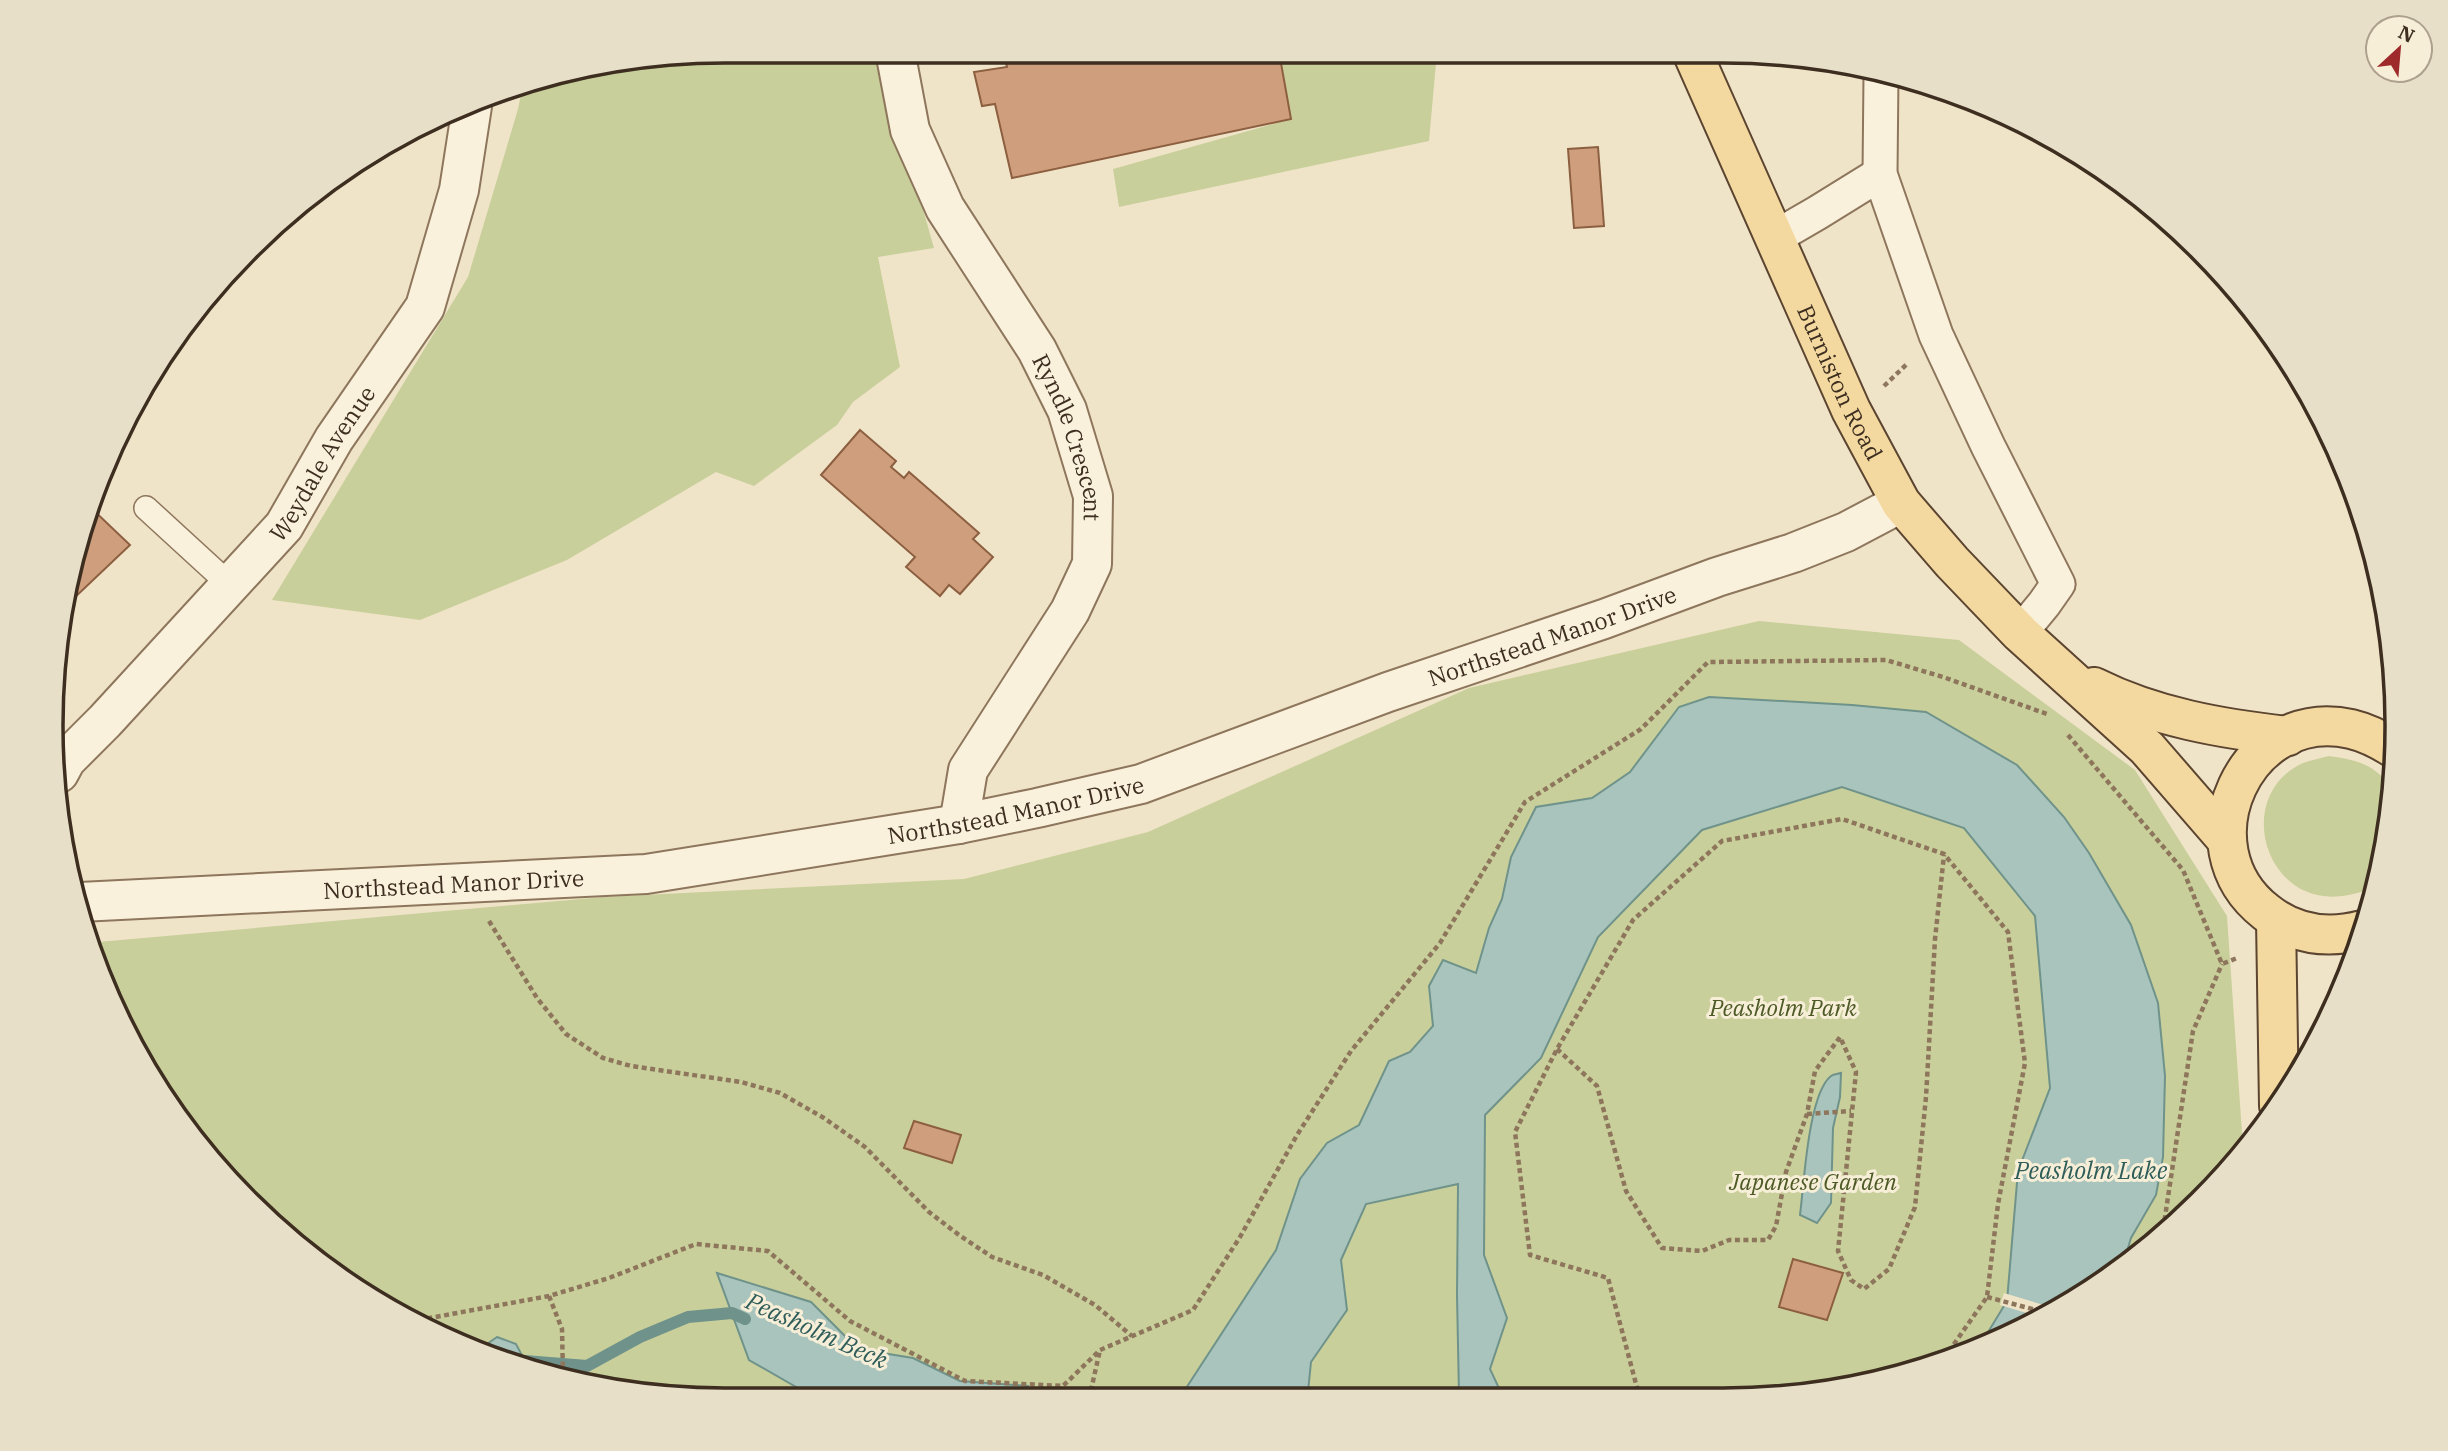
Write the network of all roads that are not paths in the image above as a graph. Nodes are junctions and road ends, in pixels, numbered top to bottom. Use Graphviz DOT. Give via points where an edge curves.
graph roads {
  1 [pos="897,63"];
  2 [pos="1697,63"];
  3 [pos="1881,83"];
  4 [pos="467,115"];
  5 [pos="1880,174"];
  6 [pos="1774,237"];
  7 [pos="1901,503"];
  8 [pos="146,508"];
  9 [pos="230,585"];
  10 [pos="2020,633"];
  11 [pos="2057,668"];
  12 [pos="2288,736"];
  13 [pos="2385,743"];
  14 [pos="64,762"];
  15 [pos="960,824"];
  16 [pos="2227,839"];
  17 [pos="87,902"];
  18 [pos="2277,931"];
  19 [pos="2351,933"];
  20 [pos="2279,1085"];
  1 -- 15 [label="street, Ryndle Crescent" via="920,153 945,208 1037,350 1067,410 1093,496 1093,564 1070,611 968,770"];
  2 -- 6 [label="main road, Burniston Road"];
  3 -- 5 [label="street"];
  4 -- 9 [label="street, Weydale Avenue" via="459,190 425,307 334,439 284,526"];
  5 -- 6 [label="street"];
  5 -- 10 [label="street" via="1936,335 2057,584"];
  6 -- 7 [label="main road, Burniston Road" via="1851,410"];
  7 -- 10 [label="main road, Burniston Road"];
  7 -- 15 [label="street, Northstead Manor Drive" via="1793,553 1388,692 1141,784"];
  8 -- 9 [label="lane"];
  9 -- 14 [label="street, Weydale Avenue"];
  10 -- 11 [label="main road, Burniston Road"];
  11 -- 12 [label="main road, Burniston Road" via="2146,708 2204,724"];
  11 -- 16 [label="main road, Burniston Road" via="2147,748"];
  12 -- 13 [label="main road" via="2329,727 2350,729"];
  12 -- 16 [label="main road" via="2254,760 2241,778 2227,817"];
  15 -- 17 [label="street, Northstead Manor Drive" via="646,874"];
  16 -- 18 [label="main road" via="2237,877"];
  18 -- 19 [label="main road"];
  18 -- 20 [label="main road"];
}
